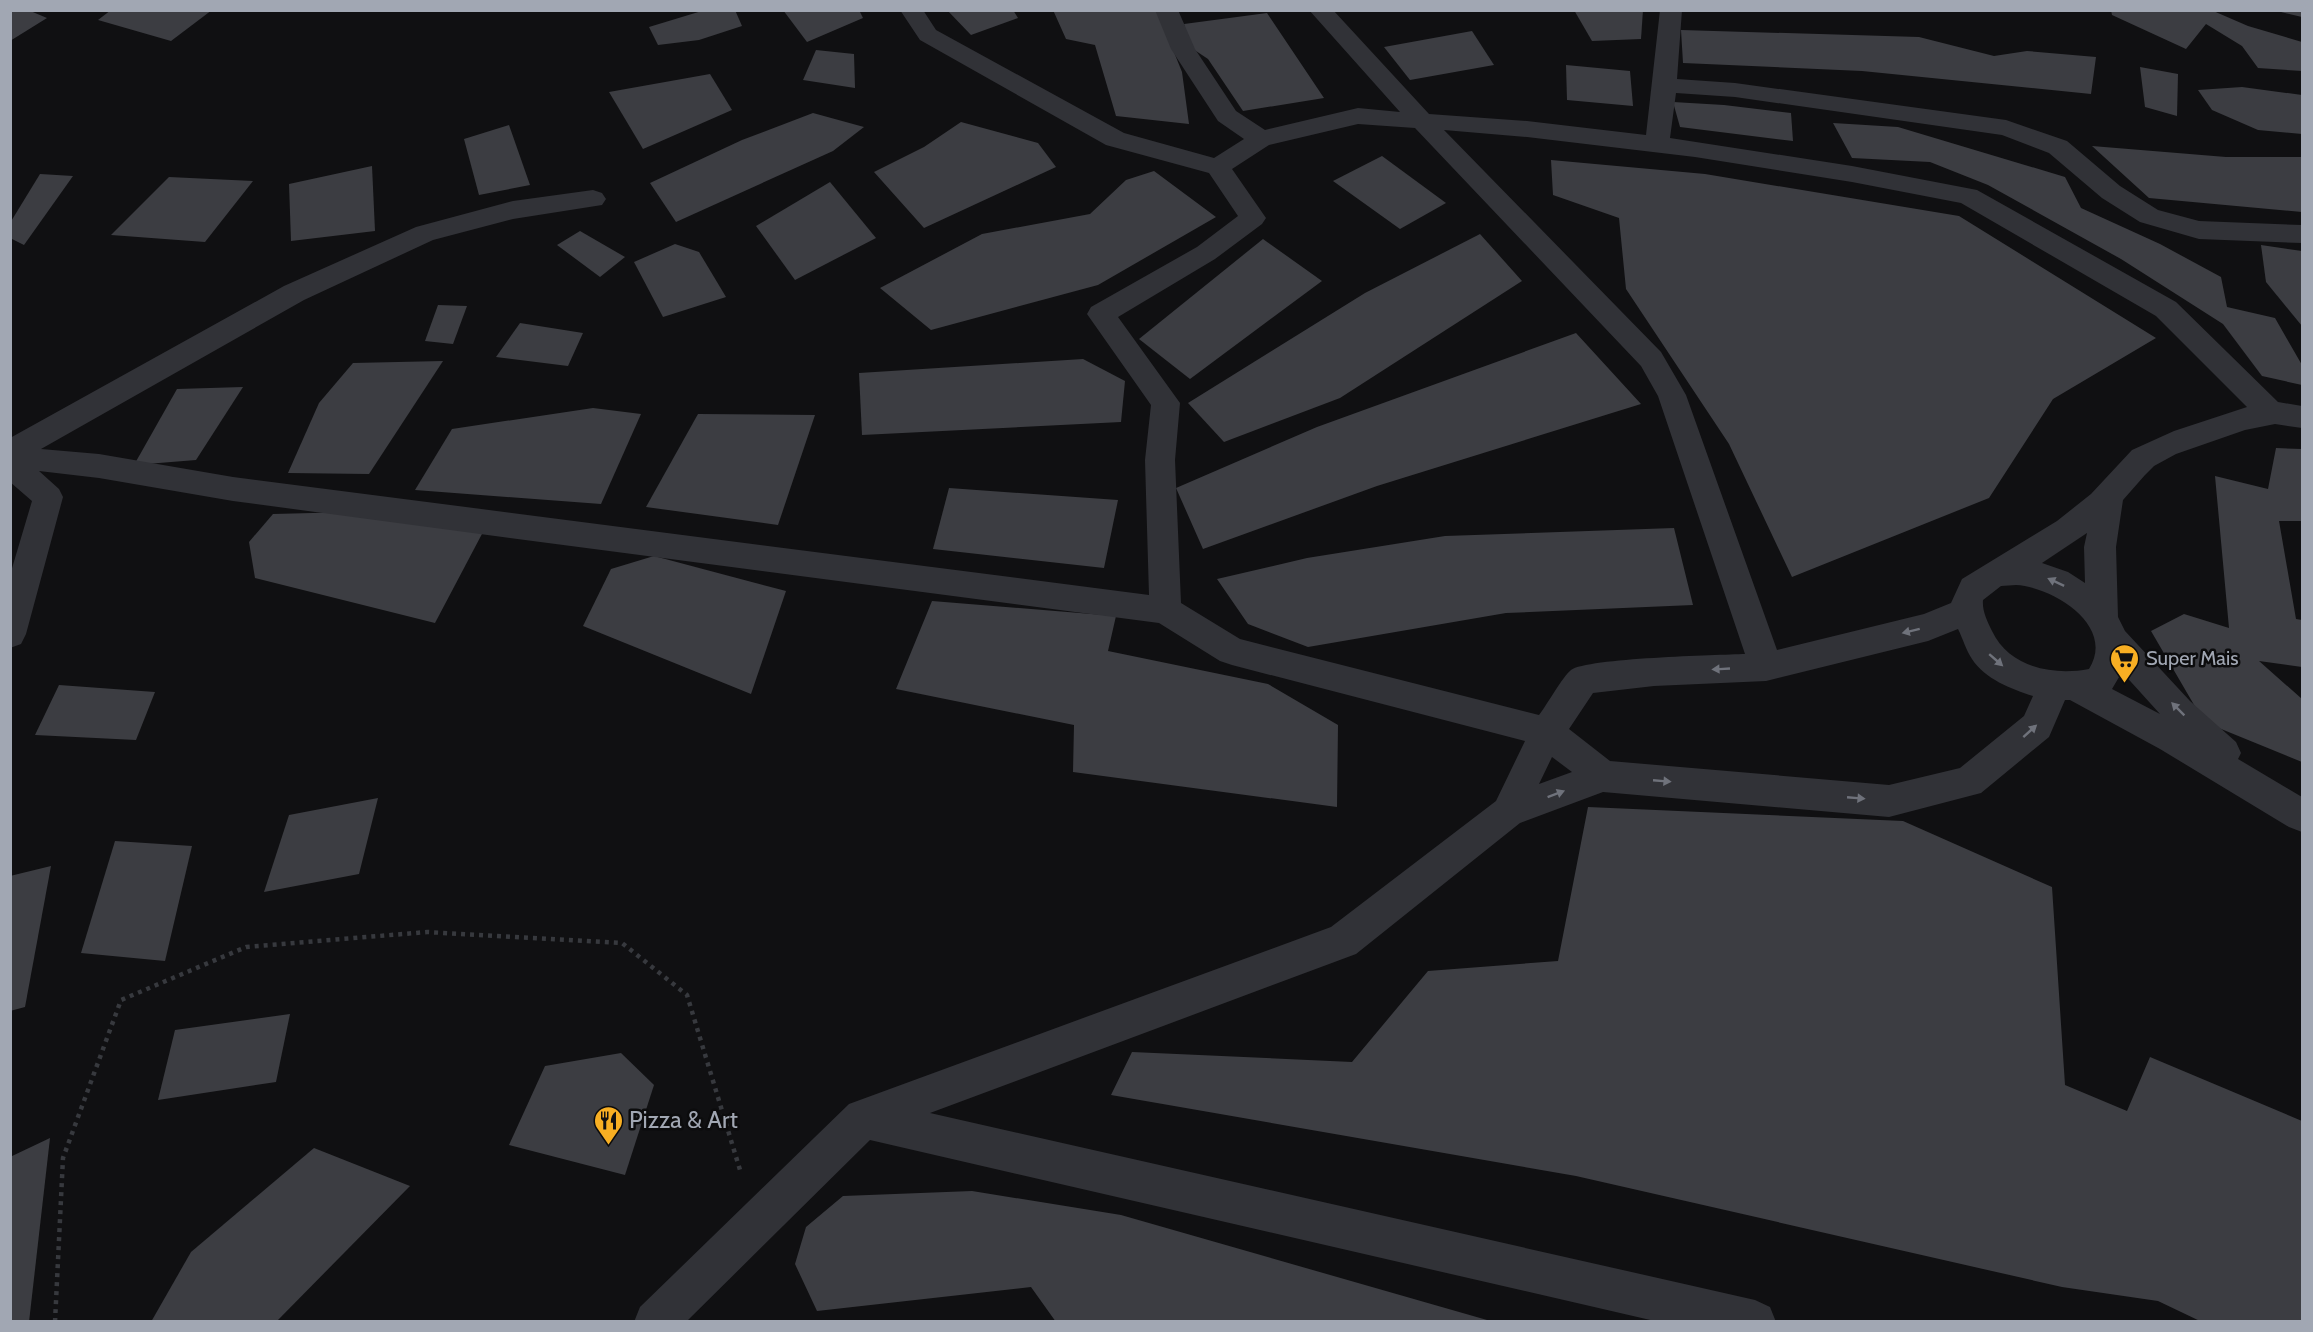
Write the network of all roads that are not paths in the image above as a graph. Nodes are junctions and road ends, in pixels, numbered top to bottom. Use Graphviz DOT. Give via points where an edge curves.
graph roads {
  1 [pos="910,10"];
  2 [pos="1166,10"];
  3 [pos="1320,10"];
  4 [pos="1671,10"];
  5 [pos="1665,85"];
  6 [pos="1422,120"];
  7 [pos="1261,139"];
  8 [pos="1656,145"];
  9 [pos="1218,167"];
  10 [pos="593,199"];
  11 [pos="2302,234"];
  12 [pos="2271,413"];
  13 [pos="2302,417"];
  14 [pos="10,452"];
  15 [pos="10,457"];
  16 [pos="10,464"];
  17 [pos="2109,495"];
  18 [pos="1999,573"];
  19 [pos="1165,610"];
  20 [pos="1966,611"];
  21 [pos="2106,628"];
  22 [pos="10,634"];
  23 [pos="1766,667"];
  24 [pos="2064,686"];
  25 [pos="1547,732"];
  26 [pos="1603,776"];
  27 [pos="2266,792"];
  28 [pos="1508,812"];
  29 [pos="2302,816"];
  30 [pos="863,1118"];
  31 [pos="655,1322"];
  32 [pos="1755,1322"];
  1 -- 9 [label="street" via="928,35 1115,139"];
  2 -- 7 [label="street" via="1183,49 1227,116"];
  3 -- 6 [label="street"];
  4 -- 5 [label="street"];
  5 -- 8 [label="street"];
  5 -- 11 [label="street" via="1735,90 2006,128 2058,147 2111,192 2149,216 2199,230"];
  6 -- 7 [label="street" via="1358,116"];
  6 -- 8 [label="street"];
  6 -- 23 [label="street" via="1651,359 1672,394"];
  7 -- 9 [label="street"];
  8 -- 12 [label="street" via="1968,196 2166,309"];
  9 -- 19 [label="street" via="1253,218 1206,253 1101,314 1166,404 1160,460"];
  10 -- 14 [label="street" via="513,210 425,233 294,293"];
  12 -- 13 [label="street"];
  12 -- 17 [label="street" via="2187,438 2144,456"];
  15 -- 19 [label="street"];
  16 -- 22 [label="street" via="48,497"];
  17 -- 18 [label="street" via="2043,548"];
  17 -- 21 [label="street" via="2100,547"];
  18 -- 20 [label="street" via="1981,580 1970,593"];
  21 -- 18 [label="street, one-way" via="2088,603 2070,588 2046,577"];
  19 -- 25 [label="street" via="1232,651"];
  20 -- 23 [label="street, one-way" via="1928,627"];
  20 -- 24 [label="street, one-way" via="1985,651 2005,668 2030,680"];
  21 -- 24 [label="street" via="2112,655 2106,670 2098,681"];
  27 -- 21 [label="street, one-way" via="2178,711"];
  23 -- 25 [label="street, one-way" via="1583,680"];
  26 -- 24 [label="street, one-way" via="1889,801 1969,782 2037,726"];
  24 -- 27 [label="street"];
  25 -- 26 [label="street"];
  25 -- 28 [label="street"];
  28 -- 26 [label="street, one-way"];
  27 -- 29 [label="street"];
  28 -- 30 [label="street" via="1343,941"];
  30 -- 31 [label="street"];
  30 -- 32 [label="street"];
}
